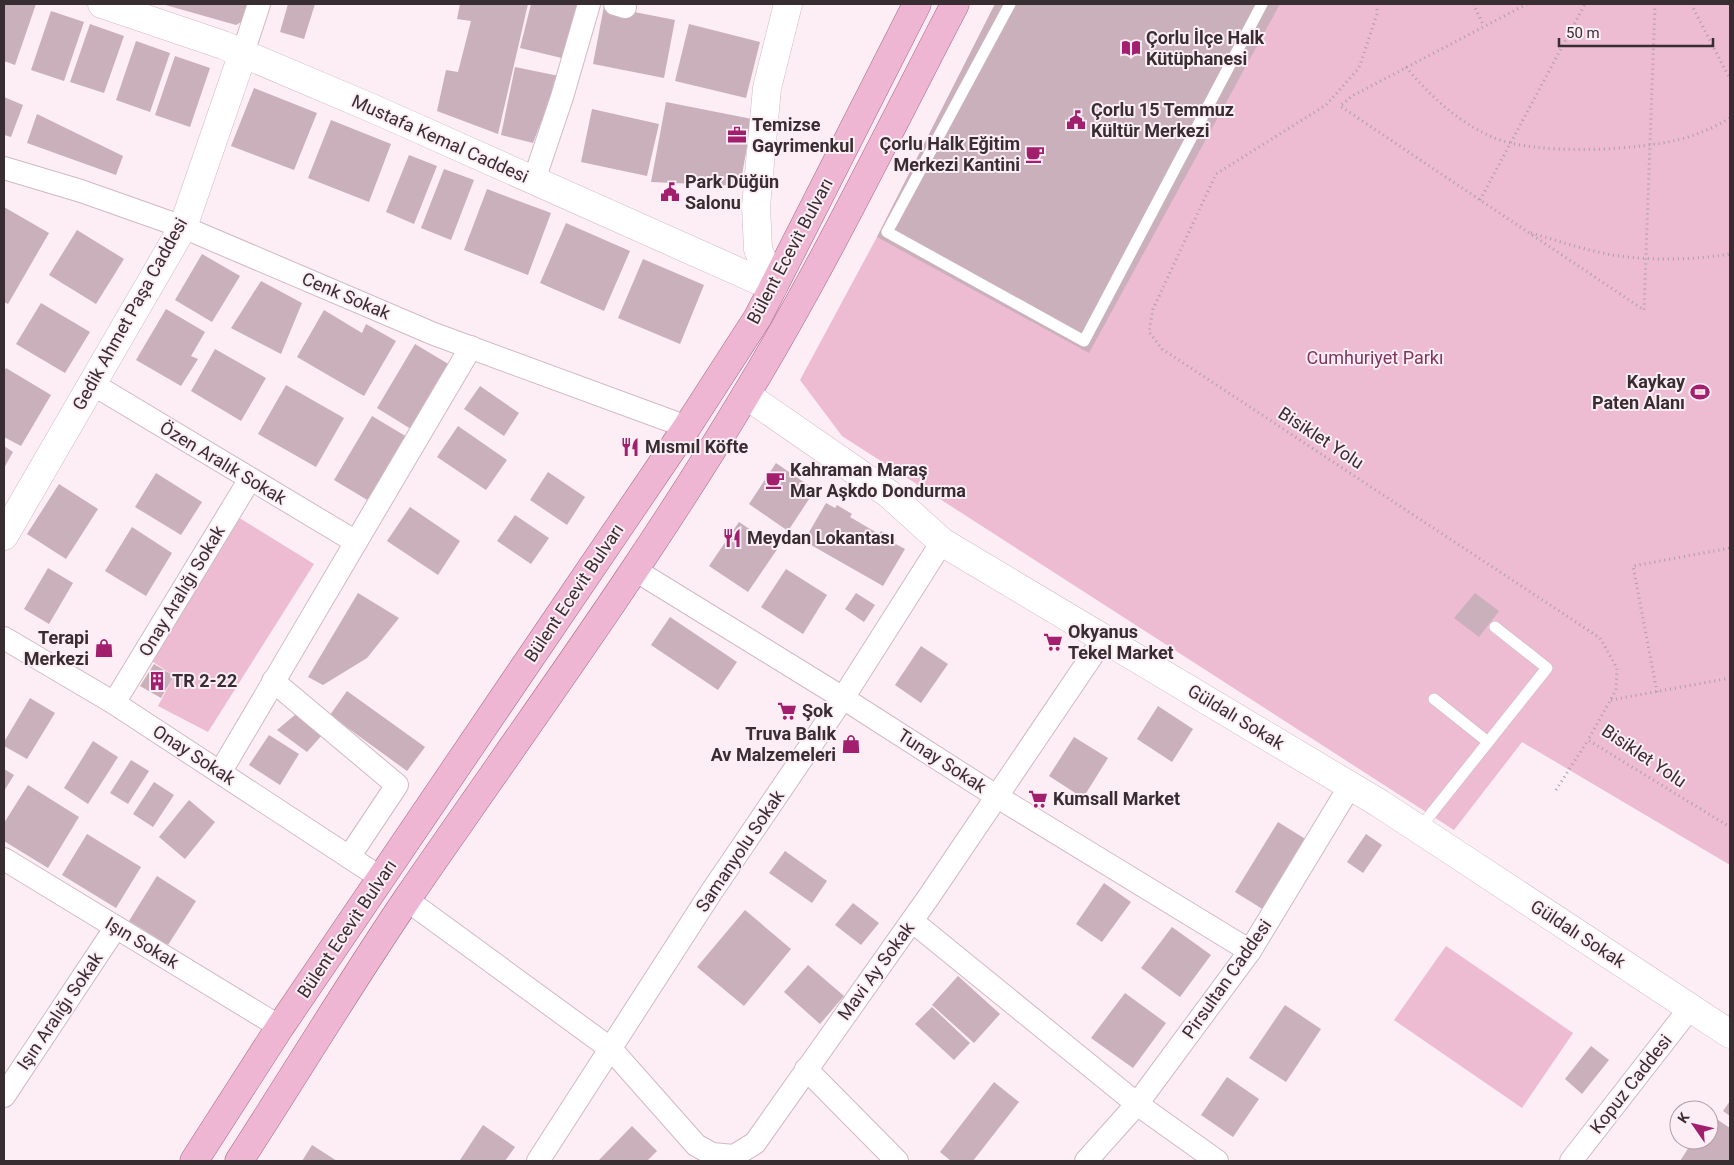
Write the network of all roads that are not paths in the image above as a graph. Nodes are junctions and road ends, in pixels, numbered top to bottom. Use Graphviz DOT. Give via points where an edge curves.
graph roads {
  1 [pos="102,4"];
  2 [pos="259,4"];
  3 [pos="588,4"];
  4 [pos="788,4"];
  5 [pos="917,4"];
  6 [pos="955,4"];
  7 [pos="1010,4"];
  8 [pos="1262,4"];
  9 [pos="243,53"];
  10 [pos="4,168"];
  11 [pos="534,180"];
  12 [pos="183,226"];
  13 [pos="773,287"];
  14 [pos="799,300"];
  15 [pos="758,317"];
  16 [pos="471,348"];
  17 [pos="91,383"];
  18 [pos="746,395"];
  19 [pos="687,427"];
  20 [pos="716,442"];
  21 [pos="250,479"];
  22 [pos="4,536"];
  23 [pos="356,542"];
  24 [pos="942,542"];
  25 [pos="635,570"];
  26 [pos="1494,626"];
  27 [pos="4,638"];
  28 [pos="1104,638"];
  29 [pos="273,681"];
  30 [pos="843,698"];
  31 [pos="1434,699"];
  32 [pos="114,703"];
  33 [pos="1488,742"];
  34 [pos="221,772"];
  35 [pos="1350,786"];
  36 [pos="996,796"];
  37 [pos="1419,829"];
  38 [pos="349,857"];
  39 [pos="4,858"];
  40 [pos="381,878"];
  41 [pos="407,900"];
  42 [pos="912,921"];
  43 [pos="116,927"];
  44 [pos="1250,951"];
  45 [pos="1690,1008"];
  46 [pos="280,1027"];
  47 [pos="1730,1034"];
  48 [pos="610,1049"];
  49 [pos="806,1069"];
  50 [pos="4,1096"];
  51 [pos="1136,1104"];
  52 [pos="194,1161"];
  53 [pos="239,1161"];
  54 [pos="538,1161"];
  55 [pos="897,1161"];
  56 [pos="1086,1161"];
  57 [pos="1217,1161"];
  58 [pos="1571,1161"];
  1 -- 9 [label="street, Mustafa Kemal Caddesi"];
  2 -- 9 [label="street"];
  3 -- 11 [label="street"];
  4 -- 13 [label="street" via="767,88 756,206 758,249"];
  5 -- 13 [label="main road, Bülent Ecevit Bulvarı"];
  6 -- 14 [label="main road, Bülent Ecevit Bulvarı"];
  7 -- 8 [label="lane" via="887,232 1084,341"];
  9 -- 11 [label="street, Mustafa Kemal Caddesi"];
  9 -- 12 [label="street, Gedik Ahmet Paşa Caddesi"];
  10 -- 12 [label="street, Cenk Sokak"];
  11 -- 13 [label="street, Mustafa Kemal Caddesi"];
  12 -- 16 [label="street, Cenk Sokak"];
  12 -- 17 [label="street, Gedik Ahmet Paşa Caddesi"];
  13 -- 14 [label="main road"];
  13 -- 15 [label="main road, Bülent Ecevit Bulvarı"];
  14 -- 18 [label="main road, Bülent Ecevit Bulvarı"];
  15 -- 18 [label="main road"];
  15 -- 19 [label="main road, Bülent Ecevit Bulvarı"];
  16 -- 19 [label="street, Cenk Sokak"];
  16 -- 23 [label="street"];
  17 -- 21 [label="street, Özen Aralık Sokak"];
  17 -- 22 [label="street, Gedik Ahmet Paşa Caddesi"];
  18 -- 19 [label="main road"];
  18 -- 20 [label="main road, Bülent Ecevit Bulvarı"];
  18 -- 24 [label="street, Güldalı Sokak" via="889,494"];
  19 -- 20 [label="main road"];
  19 -- 40 [label="main road, Bülent Ecevit Bulvarı"];
  20 -- 25 [label="main road, Bülent Ecevit Bulvarı"];
  21 -- 23 [label="street, Özen Aralık Sokak"];
  21 -- 32 [label="street, Onay Aralığı Sokak"];
  23 -- 29 [label="street"];
  24 -- 28 [label="street, Güldalı Sokak"];
  24 -- 30 [label="street, Samanyolu Sokak"];
  25 -- 30 [label="street, Tunay Sokak"];
  25 -- 41 [label="main road, Bülent Ecevit Bulvarı"];
  26 -- 33 [label="lane" via="1547,668"];
  27 -- 32 [label="street, Onay Sokak"];
  28 -- 35 [label="street, Güldalı Sokak"];
  28 -- 36 [label="street, Mavi Ay Sokak"];
  29 -- 34 [label="street"];
  29 -- 38 [label="street" via="397,785"];
  30 -- 36 [label="street, Tunay Sokak"];
  30 -- 48 [label="street, Samanyolu Sokak"];
  31 -- 33 [label="lane"];
  32 -- 34 [label="street, Onay Sokak"];
  33 -- 37 [label="lane"];
  34 -- 38 [label="street, Onay Sokak"];
  35 -- 37 [label="street, Güldalı Sokak"];
  35 -- 44 [label="street, Pirsultan Caddesi"];
  36 -- 42 [label="street, Mavi Ay Sokak"];
  36 -- 44 [label="street, Tunay Sokak"];
  37 -- 45 [label="street, Güldalı Sokak"];
  38 -- 40 [label="street, Onay Sokak"];
  39 -- 43 [label="street, Işın Sokak"];
  40 -- 46 [label="main road, Bülent Ecevit Bulvarı"];
  41 -- 48 [label="street, Mavi Ay Sokak"];
  41 -- 53 [label="main road, Bülent Ecevit Bulvarı"];
  42 -- 49 [label="street, Mavi Ay Sokak"];
  42 -- 51 [label="street"];
  43 -- 46 [label="street, Işın Sokak"];
  43 -- 50 [label="street, Işın Aralığı Sokak"];
  44 -- 51 [label="street, Pirsultan Caddesi"];
  45 -- 47 [label="street, Güldalı Sokak"];
  45 -- 58 [label="street, Kopuz Caddesi"];
  46 -- 52 [label="main road, Bülent Ecevit Bulvarı"];
  48 -- 49 [label="street, Mavi Ay Sokak" via="696,1145 712,1154 734,1156 755,1144"];
  48 -- 54 [label="street, Samanyolu Sokak"];
  49 -- 55 [label="street"];
  51 -- 56 [label="street, Pirsultan Caddesi"];
  51 -- 57 [label="street"];
}
